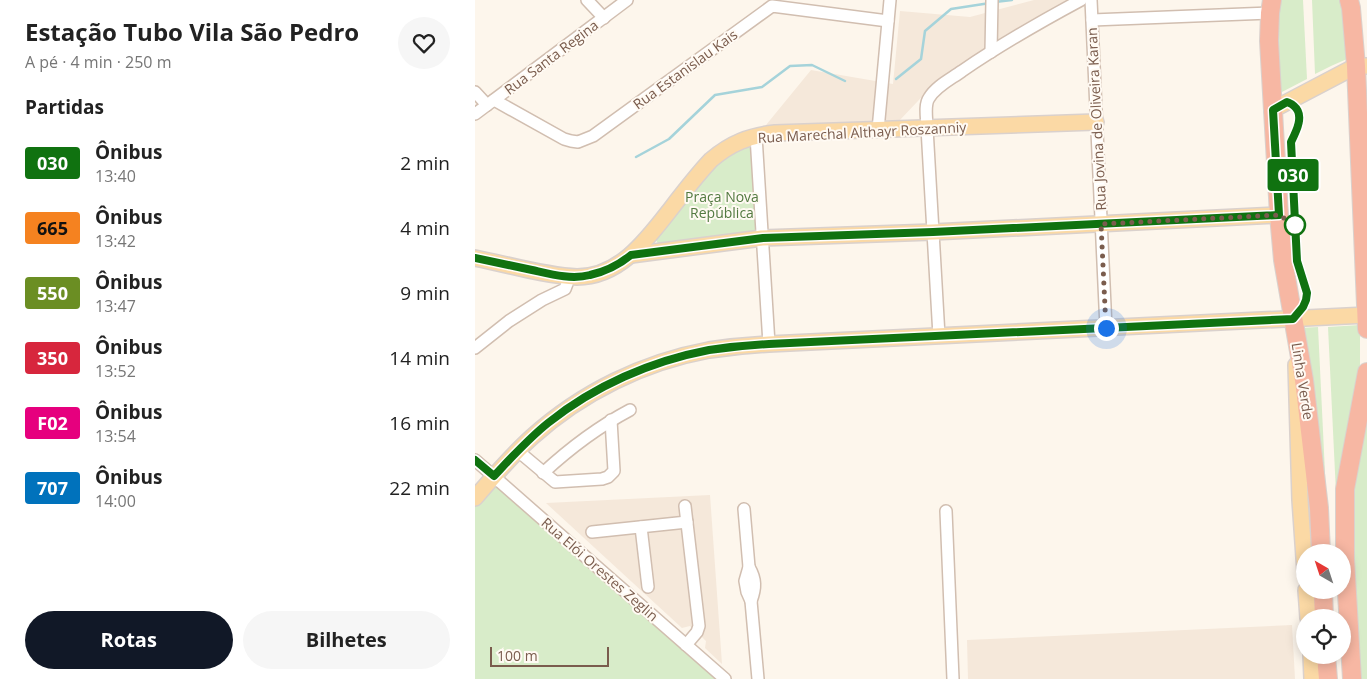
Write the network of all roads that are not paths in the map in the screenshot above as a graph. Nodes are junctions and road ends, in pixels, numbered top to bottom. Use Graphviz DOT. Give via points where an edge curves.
graph roads {
  1 [pos="587,0"];
  2 [pos="627,0"];
  3 [pos="890,0"];
  4 [pos="992,0"];
  5 [pos="1081,0"];
  6 [pos="1091,0"];
  7 [pos="776,3"];
  8 [pos="1350,3"];
  9 [pos="1269,4"];
  10 [pos="604,18"];
  11 [pos="1092,20"];
  12 [pos="888,21"];
  13 [pos="991,52"];
  14 [pos="1361,66"];
  15 [pos="475,92"];
  16 [pos="491,103"];
  17 [pos="1273,110"];
  18 [pos="475,114"];
  19 [pos="1096,122"];
  20 [pos="927,128"];
  21 [pos="878,130"];
  22 [pos="756,136"];
  23 [pos="1279,215"];
  24 [pos="1101,224"];
  25 [pos="933,232"];
  26 [pos="763,238"];
  27 [pos="631,255"];
  28 [pos="475,258"];
  29 [pos="563,283"];
  30 [pos="1367,320"];
  31 [pos="1294,327"];
  32 [pos="1106,328"];
  33 [pos="939,336"];
  34 [pos="769,344"];
  35 [pos="475,348"];
  36 [pos="1367,372"];
  37 [pos="630,410"];
  38 [pos="611,420"];
  39 [pos="518,451"];
  40 [pos="475,460"];
  41 [pos="543,473"];
  42 [pos="494,476"];
  43 [pos="475,498"];
  44 [pos="685,506"];
  45 [pos="744,509"];
  46 [pos="946,511"];
  47 [pos="687,522"];
  48 [pos="641,527"];
  49 [pos="592,532"];
  50 [pos="1303,544"];
  51 [pos="1321,544"];
  52 [pos="648,586"];
  53 [pos="686,645"];
  54 [pos="1311,664"];
  55 [pos="1326,664"];
  56 [pos="725,679"];
  57 [pos="758,679"];
  58 [pos="953,679"];
  59 [pos="1312,679"];
  60 [pos="1327,679"];
  61 [pos="1352,679"];
  1 -- 10 [label="street"];
  2 -- 10 [label="street, Rua Santa Regina"];
  3 -- 12 [label="street"];
  4 -- 13 [label="street"];
  5 -- 13 [label="street"];
  6 -- 11 [label="street, Rua Jovina de Oliveira Karan"];
  7 -- 12 [label="street, Rua Estanislau Kais"];
  7 -- 16 [label="street, Rua Estanislau Kais" via="585,140 564,139"];
  8 -- 14 [label="highway"];
  9 -- 11 [label="street"];
  9 -- 17 [label="highway, Linha Verde"];
  10 -- 16 [label="street, Rua Santa Regina"];
  11 -- 19 [label="street, Rua Jovina de Oliveira Karan"];
  12 -- 21 [label="street"];
  13 -- 20 [label="street" via="933,93 927,103"];
  14 -- 17 [label="main road"];
  14 -- 30 [label="highway"];
  15 -- 16 [label="street, Rua Estanislau Kais"];
  16 -- 18 [label="street, Rua Santa Regina"];
  17 -- 23 [label="highway, Linha Verde"];
  19 -- 20 [label="main road, Rua Marechal Althayr Roszanniy"];
  19 -- 24 [label="street, Rua Jovina de Oliveira Karan"];
  20 -- 21 [label="main road, Rua Marechal Althayr Roszanniy"];
  20 -- 25 [label="street"];
  21 -- 22 [label="main road, Rua Marechal Althayr Roszanniy"];
  22 -- 26 [label="street"];
  22 -- 27 [label="main road, Rua Marechal Althayr Roszanniy" via="733,144 711,160"];
  23 -- 24 [label="main road"];
  23 -- 31 [label="highway, Linha Verde"];
  24 -- 25 [label="main road"];
  24 -- 32 [label="street, Rua Jovina de Oliveira Karan"];
  25 -- 26 [label="main road"];
  25 -- 33 [label="street"];
  26 -- 27 [label="main road"];
  26 -- 34 [label="street"];
  27 -- 29 [label="main road, Rua Marechal Althayr Roszanniy" via="613,267"];
  28 -- 29 [label="main road, Rua Marechal Althayr Roszanniy"];
  29 -- 35 [label="street"];
  30 -- 31 [label="main road"];
  31 -- 32 [label="main road"];
  31 -- 50 [label="main road"];
  31 -- 51 [label="highway, Linha Verde" via="1310,423"];
  32 -- 33 [label="main road"];
  33 -- 34 [label="main road"];
  34 -- 39 [label="main road" via="707,350 631,374 566,410"];
  36 -- 61 [label="highway" via="1345,489 1345,559"];
  37 -- 38 [label="street"];
  38 -- 41 [label="street" via="578,442"];
  38 -- 41 [label="street" via="620,472 602,479 555,482"];
  39 -- 41 [label="street"];
  39 -- 42 [label="main road"];
  40 -- 42 [label="street, Rua Elói Orestes Zeglin"];
  42 -- 43 [label="main road"];
  42 -- 53 [label="street, Rua Elói Orestes Zeglin"];
  44 -- 47 [label="street"];
  45 -- 57 [label="street" via="749,567 745,581 751,601"];
  46 -- 58 [label="street"];
  47 -- 48 [label="street"];
  47 -- 53 [label="street" via="699,626"];
  48 -- 49 [label="street"];
  48 -- 52 [label="street"];
  53 -- 56 [label="street, Rua Elói Orestes Zeglin"];
  54 -- 59 [label="main road"];
  55 -- 60 [label="highway"];
}
